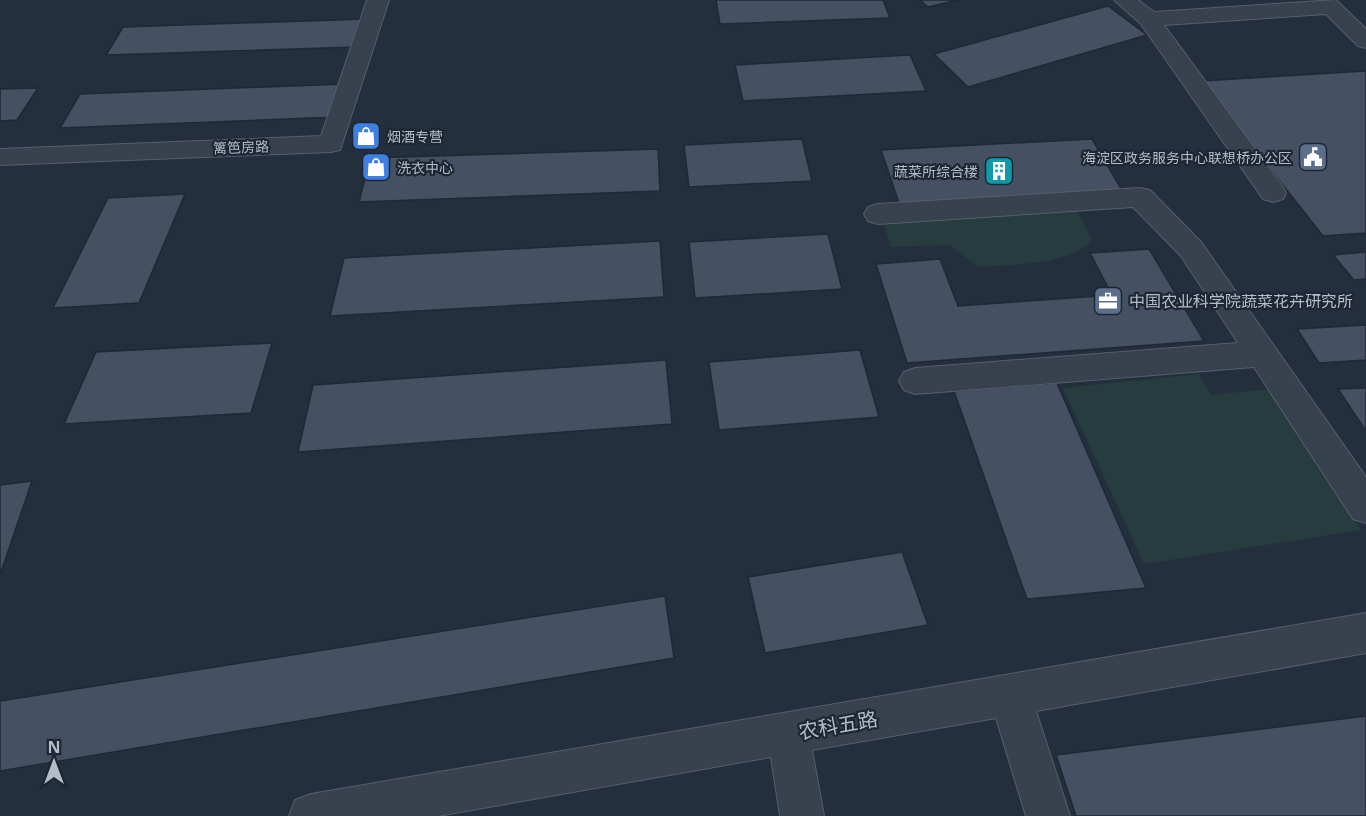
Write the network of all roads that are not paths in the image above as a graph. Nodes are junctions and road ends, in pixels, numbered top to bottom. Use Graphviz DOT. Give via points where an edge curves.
graph roads {
  1 [pos="378,0"];
  2 [pos="1125,0"];
  3 [pos="1328,4"];
  4 [pos="1149,19"];
  5 [pos="1366,40"];
  6 [pos="0,157"];
  7 [pos="1274,193"];
  8 [pos="878,214"];
  9 [pos="1262,354"];
  10 [pos="915,381"];
  11 [pos="1366,507"];
  12 [pos="1366,633"];
  13 [pos="1010,694"];
  14 [pos="788,733"];
  15 [pos="376,810"];
  16 [pos="311,816"];
  17 [pos="802,816"];
  18 [pos="1048,816"];
  1 -- 6 [label="street, 篱笆房路" via="331,144"];
  2 -- 4 [label="street"];
  3 -- 4 [label="street"];
  3 -- 5 [label="street"];
  4 -- 7 [label="street"];
  8 -- 9 [label="street" via="1140,197 1191,249"];
  9 -- 10 [label="street"];
  9 -- 11 [label="street"];
  12 -- 13 [label="street, 农科五路"];
  13 -- 14 [label="street, 农科五路"];
  13 -- 18 [label="street"];
  14 -- 15 [label="street, 农科五路"];
  14 -- 17 [label="street"];
  15 -- 16 [label="street, 农科五路"];
}
